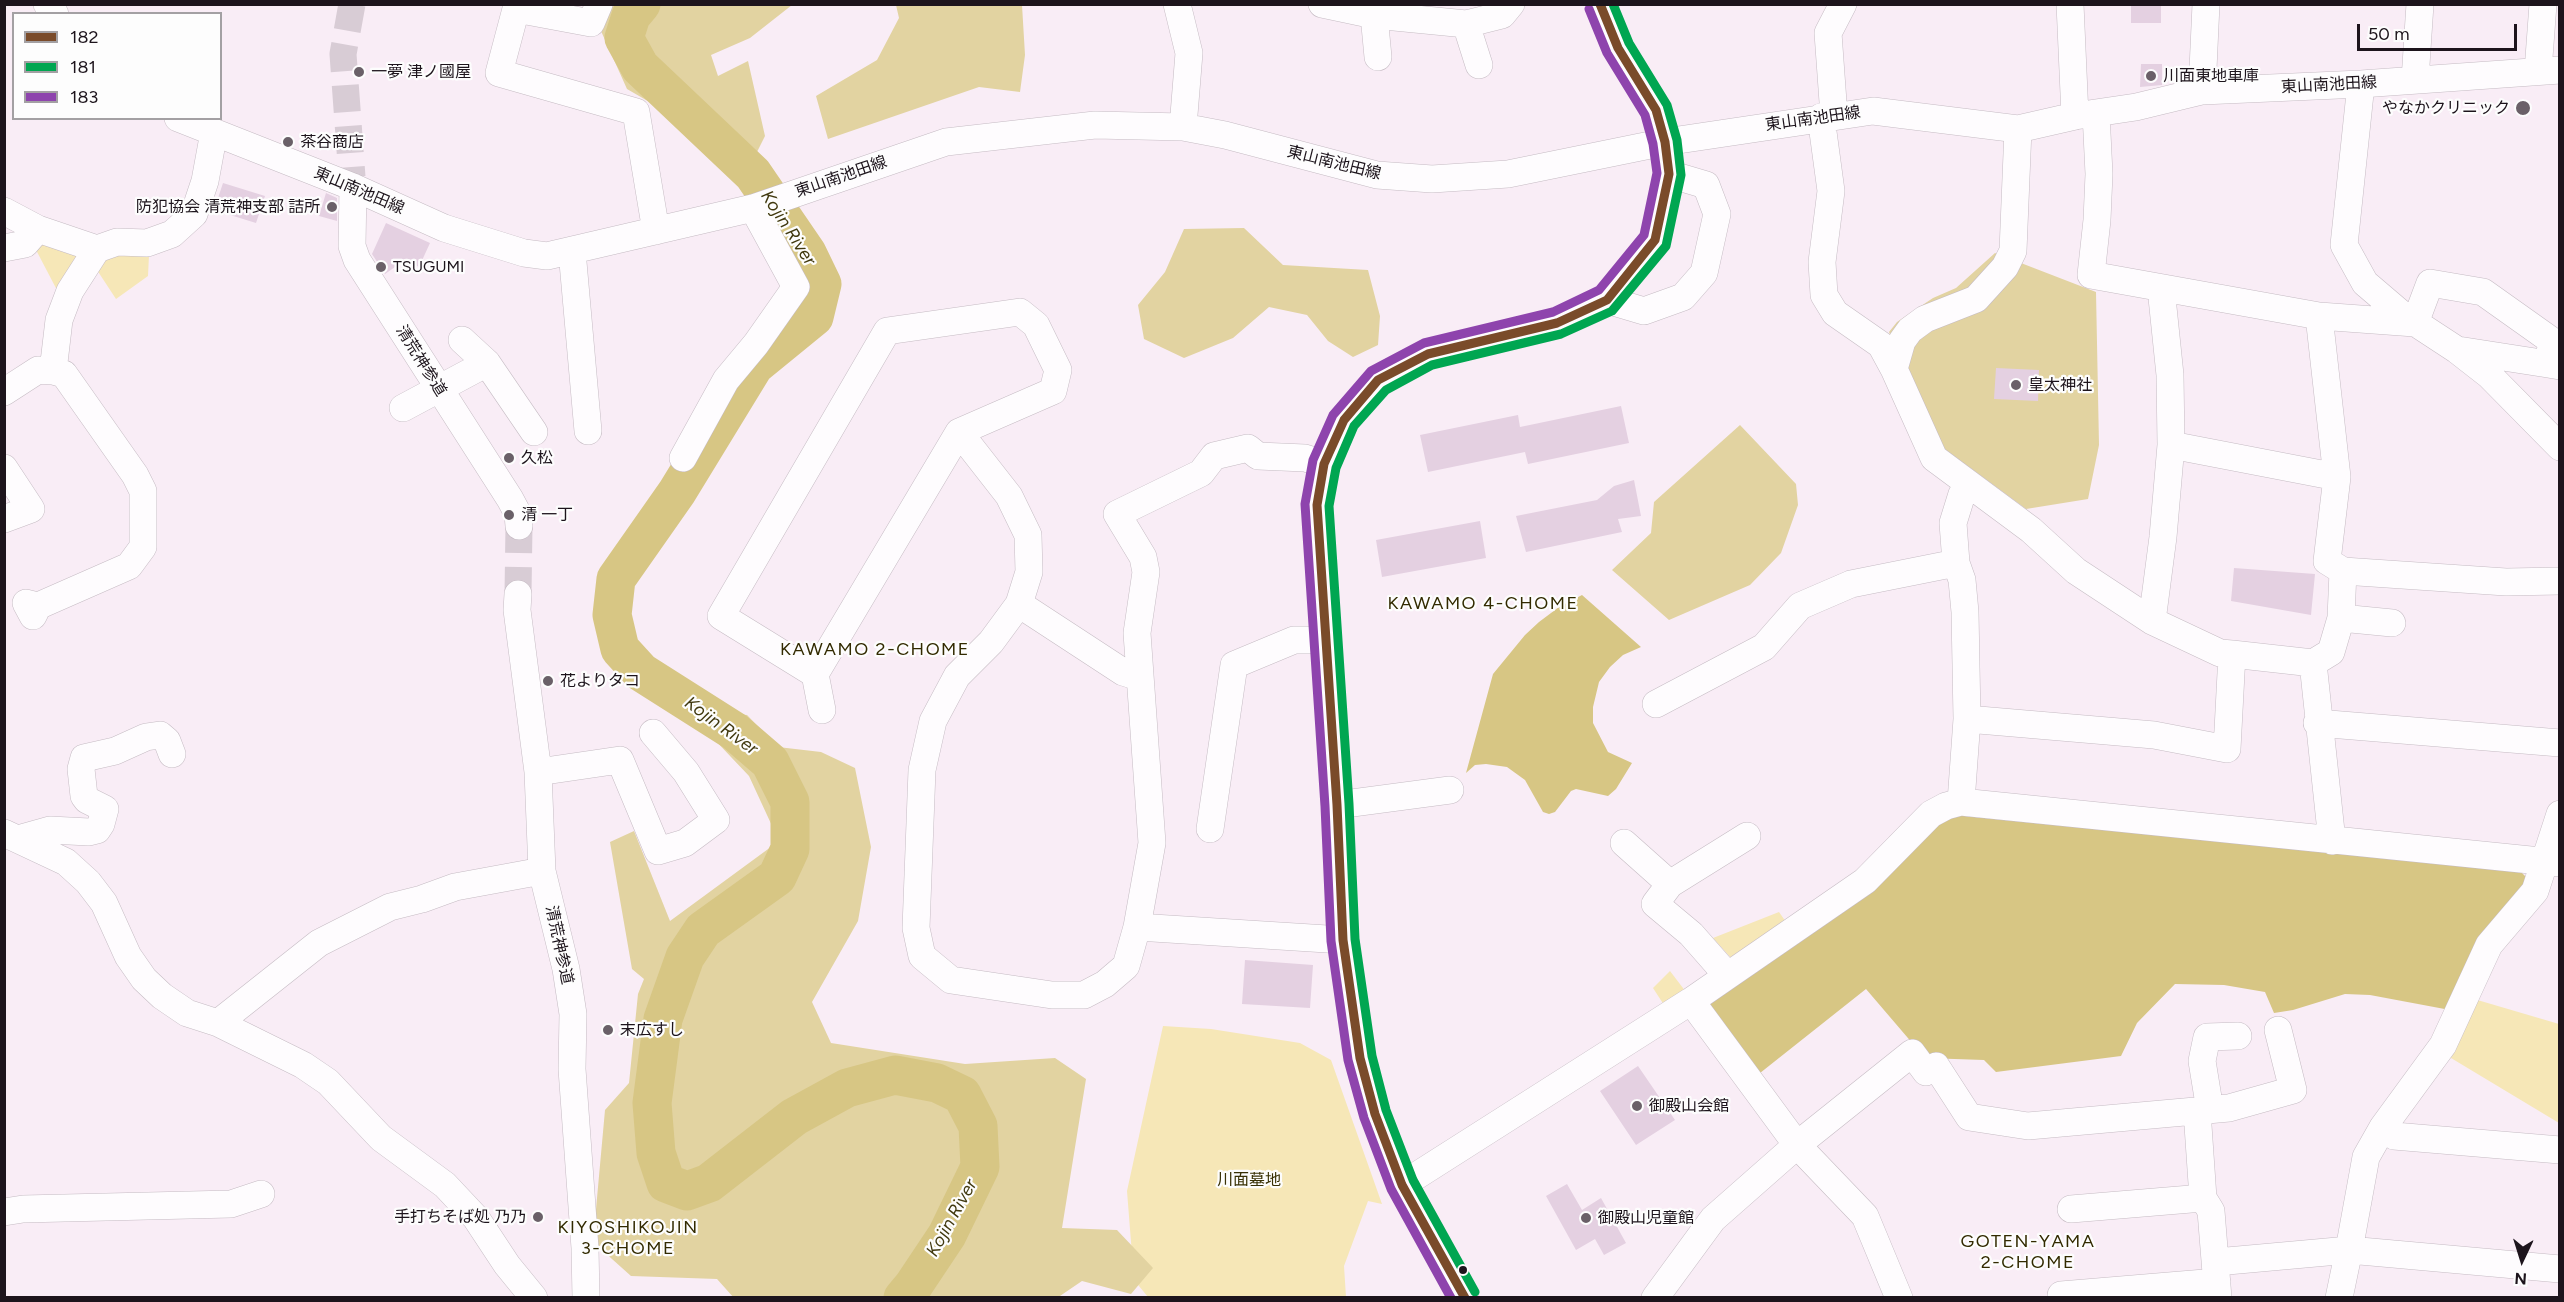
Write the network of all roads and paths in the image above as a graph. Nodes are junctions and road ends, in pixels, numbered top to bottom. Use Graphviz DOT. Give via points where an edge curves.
graph roads {
  1 [pos="599,4"];
  2 [pos="1177,4"];
  3 [pos="1322,4"];
  4 [pos="1511,4"];
  5 [pos="1599,4"];
  6 [pos="1844,4"];
  7 [pos="2070,4"];
  8 [pos="2206,4"];
  9 [pos="2420,4"];
  10 [pos="2543,4"];
  11 [pos="516,7"];
  12 [pos="1374,15"];
  13 [pos="1466,24"];
  14 [pos="1378,57"];
  15 [pos="1479,65"];
  16 [pos="2549,71"];
  17 [pos="2415,80"];
  18 [pos="2361,84"];
  19 [pos="2202,91"];
  20 [pos="2085,115"];
  21 [pos="1828,116"];
  22 [pos="183,120"];
  23 [pos="1183,127"];
  24 [pos="2018,129"];
  25 [pos="214,132"];
  26 [pos="1665,142"];
  27 [pos="1669,174"];
  28 [pos="353,187"];
  29 [pos="757,206"];
  30 [pos="4,211"];
  31 [pos="38,229"];
  32 [pos="656,231"];
  33 [pos="4,248"];
  34 [pos="97,249"];
  35 [pos="572,251"];
  36 [pos="2161,288"];
  37 [pos="1607,300"];
  38 [pos="2319,316"];
  39 [pos="2415,323"];
  40 [pos="462,340"];
  41 [pos="2457,350"];
  42 [pos="487,363"];
  43 [pos="2554,365"];
  44 [pos="1893,369"];
  45 [pos="53,371"];
  46 [pos="439,389"];
  47 [pos="4,392"];
  48 [pos="403,408"];
  49 [pos="588,431"];
  50 [pos="534,432"];
  51 [pos="959,432"];
  52 [pos="2170,445"];
  53 [pos="2559,447"];
  54 [pos="683,458"];
  55 [pos="1324,464"];
  56 [pos="4,468"];
  57 [pos="2337,477"];
  58 [pos="1971,488"];
  59 [pos="4,519"];
  60 [pos="519,526"];
  61 [pos="1956,563"];
  62 [pos="2343,571"];
  63 [pos="2559,582"];
  64 [pos="518,594"];
  65 [pos="1019,604"];
  66 [pos="38,606"];
  67 [pos="2341,618"];
  68 [pos="2152,621"];
  69 [pos="2392,623"];
  70 [pos="1326,640"];
  71 [pos="2232,654"];
  72 [pos="2313,663"];
  73 [pos="815,674"];
  74 [pos="1139,677"];
  75 [pos="1656,704"];
  76 [pos="822,710"];
  77 [pos="1967,719"];
  78 [pos="2317,723"];
  79 [pos="653,733"];
  80 [pos="2559,743"];
  81 [pos="172,754"];
  82 [pos="538,772"];
  83 [pos="1450,790"];
  84 [pos="1961,802"];
  85 [pos="1337,805"];
  86 [pos="2559,814"];
  87 [pos="1210,829"];
  88 [pos="11,836"];
  89 [pos="1747,836"];
  90 [pos="2332,842"];
  91 [pos="1624,843"];
  92 [pos="2552,863"];
  93 [pos="542,871"];
  94 [pos="1670,884"];
  95 [pos="1137,927"];
  96 [pos="1343,940"];
  97 [pos="1726,975"];
  98 [pos="1691,1001"];
  99 [pos="218,1023"];
  100 [pos="2278,1030"];
  101 [pos="2238,1036"];
  102 [pos="2203,1110"];
  103 [pos="2384,1127"];
  104 [pos="1797,1145"];
  105 [pos="2559,1150"];
  106 [pos="1402,1185"];
  107 [pos="261,1194"];
  108 [pos="2203,1197"];
  109 [pos="2071,1209"];
  110 [pos="4,1212"];
  111 [pos="2349,1250"];
  112 [pos="2559,1269"];
  113 [pos="2217,1281"];
  114 [pos="2061,1295"];
  115 [pos="534,1298"];
  116 [pos="586,1298"];
  117 [pos="1465,1298"];
  118 [pos="1655,1298"];
  119 [pos="1899,1298"];
  120 [pos="2339,1298"];
  1 -- 11 [label="street" via="591,23"];
  2 -- 23 [label="street" via="1189,53"];
  3 -- 12 [label="street"];
  4 -- 13 [label="street" via="1502,15"];
  5 -- 26 [label="street" via="1618,48 1656,110"];
  6 -- 21 [label="street" via="1828,33"];
  7 -- 20 [label="street"];
  8 -- 19 [label="street"];
  9 -- 17 [label="street"];
  10 -- 16 [label="street"];
  11 -- 32 [label="street" via="499,73 636,112"];
  12 -- 13 [label="street"];
  12 -- 14 [label="street"];
  13 -- 15 [label="street"];
  16 -- 17 [label="street, 東山南池田線"];
  17 -- 18 [label="street, 東山南池田線"];
  18 -- 19 [label="street, 東山南池田線"];
  18 -- 39 [label="street" via="2344,245 2365,283"];
  19 -- 20 [label="street, 東山南池田線"];
  20 -- 24 [label="street, 東山南池田線"];
  20 -- 36 [label="street" via="2099,174 2091,275"];
  21 -- 24 [label="street, 東山南池田線" via="1874,111"];
  21 -- 26 [label="street, 東山南池田線"];
  21 -- 44 [label="street" via="1831,191 1822,262 1824,295 1835,313 1881,345"];
  22 -- 25 [label="street, 東山南池田線"];
  23 -- 26 [label="street, 東山南池田線" via="1377,175 1432,179 1508,174"];
  23 -- 29 [label="street, 東山南池田線" via="1095,125 946,142"];
  24 -- 44 [label="street" via="2013,251 2005,267 1976,299 1924,319 1910,330"];
  25 -- 28 [label="street, 東山南池田線"];
  25 -- 34 [label="street" via="194,214 172,234 147,243 117,242"];
  26 -- 27 [label="street"];
  27 -- 37 [label="street" via="1654,240"];
  27 -- 37 [label="street" via="1706,185 1717,214 1704,273 1683,297 1644,311"];
  28 -- 35 [label="street, 東山南池田線" via="444,228 524,253 547,256"];
  28 -- 46 [label="street, 清荒神参道" via="352,246 357,260"];
  29 -- 32 [label="street, 東山南池田線"];
  29 -- 54 [label="street" via="796,287 726,380"];
  30 -- 31 [label="street"];
  31 -- 33 [label="street" via="25,244"];
  31 -- 34 [label="street"];
  32 -- 35 [label="street, 東山南池田線"];
  34 -- 45 [label="street" via="70,291 59,320"];
  35 -- 49 [label="street"];
  36 -- 38 [label="street"];
  36 -- 52 [label="street" via="2170,375"];
  37 -- 55 [label="street" via="1557,323 1428,354 1378,380 1344,420"];
  38 -- 39 [label="street"];
  38 -- 57 [label="street"];
  39 -- 41 [label="street"];
  39 -- 43 [label="street" via="2430,283 2483,292 2552,341"];
  40 -- 42 [label="street"];
  41 -- 43 [label="street"];
  41 -- 53 [label="street" via="2489,375"];
  42 -- 46 [label="street"];
  42 -- 50 [label="street"];
  44 -- 58 [label="street" via="1935,458"];
  45 -- 47 [label="street" via="38,370"];
  45 -- 66 [label="street" via="64,374 135,475 143,491 144,536 143,547 129,566"];
  46 -- 48 [label="street"];
  46 -- 60 [label="street, 清荒神参道" via="510,499"];
  51 -- 65 [label="street" via="1009,496 1028,535 1029,572"];
  51 -- 73 [label="street"];
  51 -- 73 [label="street" via="1053,391 1058,370 1036,325 1020,312 887,331 721,616"];
  52 -- 57 [label="street"];
  52 -- 68 [label="street"];
  55 -- 70 [label="street" via="1317,505"];
  55 -- 74 [label="street" via="1305,458 1258,456 1248,448 1214,456 1201,473 1117,514 1143,557 1146,572 1137,633"];
  56 -- 59 [label="street" via="30,508"];
  57 -- 62 [label="street" via="2327,561"];
  58 -- 61 [label="street" via="1962,494 1953,523"];
  58 -- 68 [label="street" via="2031,530 2076,570"];
  61 -- 75 [label="street" via="1851,584 1800,606 1764,647"];
  61 -- 77 [label="street" via="1965,612"];
  62 -- 63 [label="street"];
  62 -- 67 [label="street"];
  64 -- 82 [label="street, 清荒神参道"];
  65 -- 74 [label="street" via="1123,672"];
  65 -- 95 [label="street" via="991,642 957,676 933,721 922,782 916,928 922,956 951,980 1052,995 1084,994 1105,984 1126,966"];
  67 -- 69 [label="street"];
  67 -- 72 [label="street" via="2331,652"];
  68 -- 71 [label="street" via="2220,654"];
  70 -- 85 [label="street"];
  70 -- 87 [label="street" via="1294,640 1234,664"];
  71 -- 72 [label="street"];
  71 -- 77 [label="street" via="2227,749 2154,735"];
  72 -- 78 [label="street"];
  73 -- 76 [label="street"];
  74 -- 95 [label="street" via="1152,843"];
  77 -- 84 [label="street"];
  78 -- 80 [label="street"];
  78 -- 90 [label="street"];
  79 -- 82 [label="street" via="686,772 716,820 685,843 658,851 620,760"];
  81 -- 88 [label="street" via="160,735 84,758 84,796 105,809 97,830 50,830"];
  82 -- 93 [label="street, 清荒神参道"];
  83 -- 85 [label="street"];
  84 -- 90 [label="street"];
  84 -- 97 [label="street" via="1931,814 1865,881"];
  85 -- 96 [label="street"];
  86 -- 92 [label="street"];
  88 -- 99 [label="street" via="66,862 104,903 128,956 144,979 187,1012"];
  89 -- 94 [label="street"];
  90 -- 92 [label="street"];
  91 -- 94 [label="street"];
  92 -- 103 [label="street" via="2535,891 2489,945 2443,1046"];
  93 -- 99 [label="street" via="455,887 390,907 319,943"];
  93 -- 116 [label="street, 清荒神参道" via="573,1014 572,1069"];
  94 -- 97 [label="street" via="1655,904 1691,934"];
  95 -- 96 [label="street"];
  96 -- 106 [label="street" via="1360,1058 1375,1114"];
  97 -- 98 [label="street"];
  98 -- 104 [label="street"];
  98 -- 106 [label="street"];
  99 -- 115 [label="street" via="303,1065 328,1082 381,1138 445,1185 476,1218"];
  100 -- 102 [label="street" via="2293,1090 2229,1108"];
  101 -- 102 [label="street" via="2207,1037 2202,1061"];
  102 -- 104 [label="street" via="2028,1126 1969,1116 1936,1066 1926,1072 1912,1053"];
  102 -- 108 [label="street"];
  103 -- 105 [label="street" via="2394,1136"];
  103 -- 111 [label="street" via="2366,1157"];
  104 -- 118 [label="street" via="1713,1219"];
  104 -- 119 [label="street" via="1865,1216"];
  106 -- 117 [label="street"];
  107 -- 110 [label="street" via="231,1204"];
  108 -- 109 [label="street"];
  108 -- 113 [label="street" via="2211,1211"];
  111 -- 112 [label="street"];
  111 -- 113 [label="street"];
  111 -- 120 [label="street"];
  113 -- 114 [label="street"];
}
